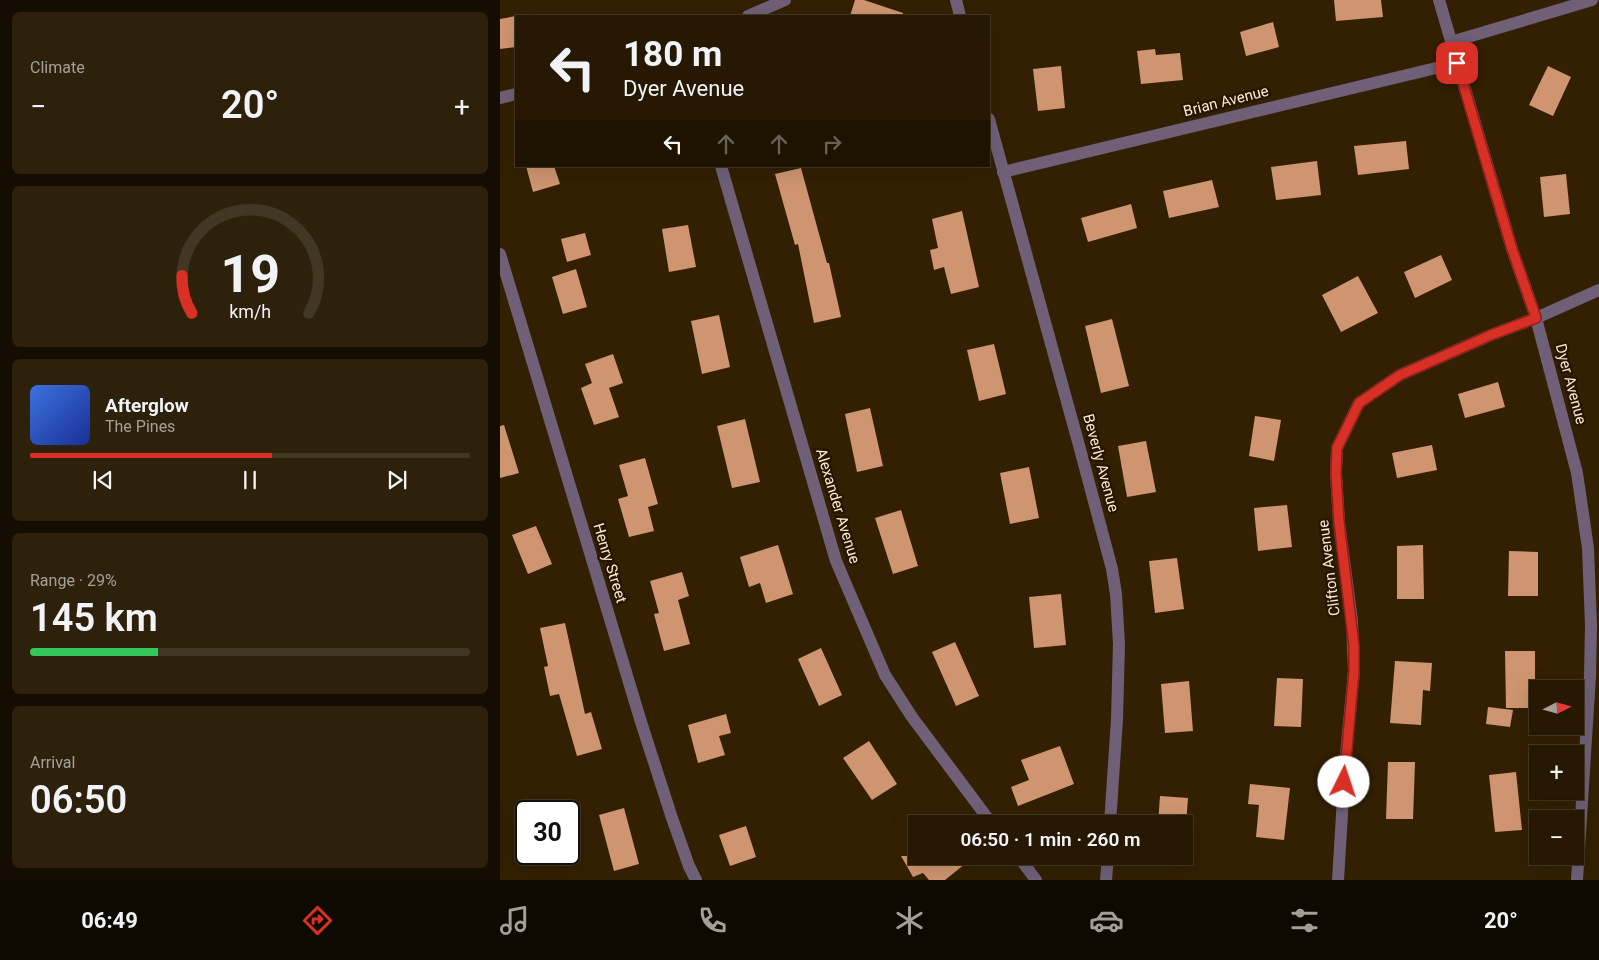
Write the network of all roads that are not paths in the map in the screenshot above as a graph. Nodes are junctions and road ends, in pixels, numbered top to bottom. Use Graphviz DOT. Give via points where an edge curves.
graph roads {
  1 [pos="785,0"];
  2 [pos="956,0"];
  3 [pos="1439,0"];
  4 [pos="1592,0"];
  5 [pos="750,15"];
  6 [pos="960,15"];
  7 [pos="1451,42"];
  8 [pos="1457,63"];
  9 [pos="515,94"];
  10 [pos="500,98"];
  11 [pos="990,123"];
  12 [pos="721,167"];
  13 [pos="1004,172"];
  14 [pos="500,254"];
  15 [pos="1599,290"];
  16 [pos="1536,318"];
  17 [pos="1594,696"];
  18 [pos="985,815"];
  19 [pos="1110,815"];
  20 [pos="1025,865"];
  21 [pos="1107,865"];
  22 [pos="696,880"];
  23 [pos="1036,880"];
  24 [pos="1106,880"];
  25 [pos="1338,880"];
  26 [pos="1577,880"];
  1 -- 5 [label="street"];
  2 -- 6 [label="street"];
  3 -- 7 [label="street, Dyer Avenue"];
  4 -- 7 [label="street"];
  7 -- 8 [label="street, Dyer Avenue"];
  8 -- 13 [label="street, Brian Avenue"];
  8 -- 16 [label="street, Dyer Avenue" via="1512,249"];
  9 -- 10 [label="street"];
  11 -- 13 [label="street, Beverly Avenue"];
  12 -- 18 [label="street, Alexander Avenue" via="836,561 886,675 912,717"];
  13 -- 19 [label="street, Beverly Avenue" via="1113,578 1120,644"];
  14 -- 22 [label="street, Henry Street" via="641,722"];
  15 -- 16 [label="street, Clifton Avenue"];
  16 -- 17 [label="street, Dyer Avenue" via="1577,474 1588,548"];
  16 -- 25 [label="street, Clifton Avenue" via="1400,375 1359,403 1337,448 1339,522 1352,621 1354,671"];
  17 -- 26 [label="street, Dyer Avenue"];
  20 -- 23 [label="street"];
  21 -- 24 [label="street"];
}
